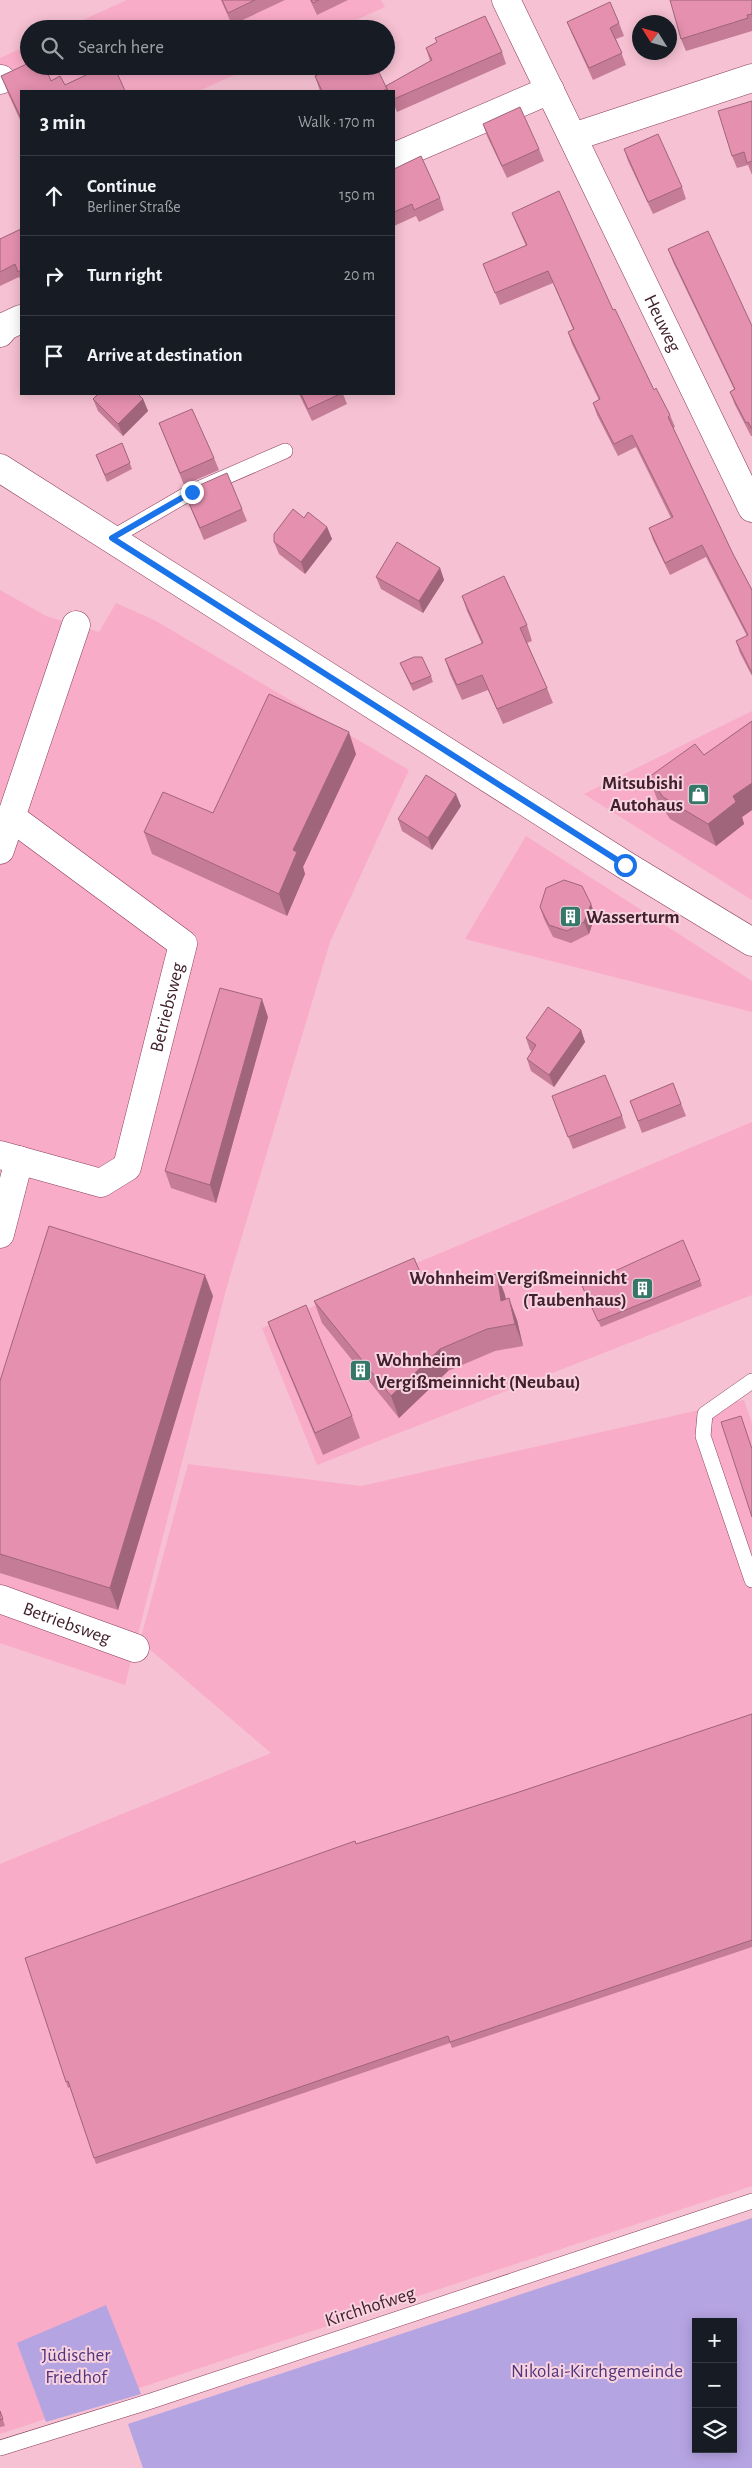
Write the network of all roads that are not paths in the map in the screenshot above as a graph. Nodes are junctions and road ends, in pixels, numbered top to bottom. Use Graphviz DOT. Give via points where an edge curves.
graph roads {
  1 [pos="506,0"];
  2 [pos="752,78"];
  3 [pos="550,90"];
  4 [pos="573,137"];
  5 [pos="395,157"];
  6 [pos="20,319"];
  7 [pos="0,333"];
  8 [pos="284,452"];
  9 [pos="0,468"];
  10 [pos="752,508"];
  11 [pos="112,538"];
  12 [pos="76,625"];
  13 [pos="11,817"];
  14 [pos="0,850"];
  15 [pos="752,942"];
  16 [pos="10,1158"];
  17 [pos="0,1234"];
  18 [pos="752,1381"];
  19 [pos="752,1580"];
  20 [pos="0,1599"];
  21 [pos="135,1648"];
  22 [pos="752,2201"];
  23 [pos="0,2448"];
  1 -- 3 [label="street, Heuweg"];
  2 -- 4 [label="street"];
  3 -- 4 [label="street, Heuweg"];
  3 -- 5 [label="street"];
  4 -- 10 [label="street, Heuweg"];
  6 -- 7 [label="street"];
  8 -- 11 [label="lane" via="192,492"];
  9 -- 11 [label="street"];
  11 -- 15 [label="street" via="625,865"];
  12 -- 13 [label="street"];
  13 -- 14 [label="street"];
  13 -- 16 [label="street, Betriebsweg" via="183,944 127,1166 101,1183"];
  16 -- 17 [label="street, Betriebsweg"];
  18 -- 19 [label="lane" via="705,1414 703,1436"];
  20 -- 21 [label="street, Betriebsweg"];
  22 -- 23 [label="lane, Kirchhofweg"];
}
